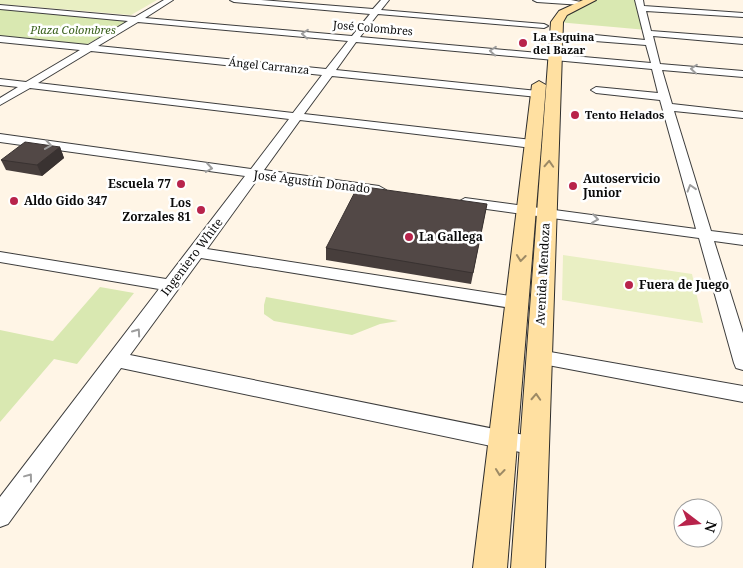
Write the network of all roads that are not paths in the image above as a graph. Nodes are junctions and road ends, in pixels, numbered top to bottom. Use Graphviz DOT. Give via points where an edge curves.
graph roads {
  1 [pos="169,0"];
  2 [pos="234,0"];
  3 [pos="385,0"];
  4 [pos="530,0"];
  5 [pos="537,0"];
  6 [pos="579,1"];
  7 [pos="640,4"];
  8 [pos="0,7"];
  9 [pos="376,12"];
  10 [pos="743,15"];
  11 [pos="546,16"];
  12 [pos="138,19"];
  13 [pos="595,38"];
  14 [pos="649,38"];
  15 [pos="0,39"];
  16 [pos="354,39"];
  17 [pos="743,41"];
  18 [pos="89,48"];
  19 [pos="548,56"];
  20 [pos="656,66"];
  21 [pos="330,72"];
  22 [pos="743,74"];
  23 [pos="0,82"];
  24 [pos="27,85"];
  25 [pos="596,90"];
  26 [pos="538,94"];
  27 [pos="0,102"];
  28 [pos="666,102"];
  29 [pos="743,115"];
  30 [pos="296,117"];
  31 [pos="0,138"];
  32 [pos="532,144"];
  33 [pos="254,174"];
  34 [pos="392,192"];
  35 [pos="452,200"];
  36 [pos="536,211"];
  37 [pos="705,234"];
  38 [pos="743,240"];
  39 [pos="196,252"];
  40 [pos="0,257"];
  41 [pos="170,286"];
  42 [pos="516,303"];
  43 [pos="539,357"];
  44 [pos="117,360"];
  45 [pos="743,363"];
  46 [pos="743,394"];
  47 [pos="503,440"];
  48 [pos="534,446"];
  49 [pos="0,516"];
  50 [pos="490,568"];
  51 [pos="528,568"];
  1 -- 12 [label="street"];
  2 -- 9 [label="street"];
  3 -- 9 [label="street, Ingeniero White"];
  4 -- 11 [label="street" via="542,4"];
  5 -- 6 [label="street"];
  6 -- 11 [label="main road"];
  6 -- 19 [label="main road, Avenida Mendoza" via="558,18"];
  7 -- 10 [label="street"];
  7 -- 14 [label="street"];
  8 -- 12 [label="street, José Colombres"];
  9 -- 11 [label="street"];
  9 -- 16 [label="street, Ingeniero White"];
  11 -- 19 [label="main road, Avenida Mendoza"];
  16 -- 12 [label="street, José Colombres, one-way"];
  12 -- 18 [label="street"];
  13 -- 14 [label="street"];
  14 -- 17 [label="street"];
  14 -- 20 [label="street"];
  15 -- 18 [label="street, Ángel Carranza"];
  19 -- 16 [label="street, José Colombres, one-way"];
  16 -- 21 [label="street, Ingeniero White"];
  18 -- 21 [label="street, Ángel Carranza"];
  18 -- 24 [label="street"];
  19 -- 20 [label="street, José Colombres"];
  19 -- 26 [label="main road, Avenida Mendoza"];
  36 -- 19 [label="main road, Avenida Mendoza, one-way"];
  22 -- 20 [label="street, José Colombres, one-way"];
  20 -- 28 [label="street"];
  21 -- 26 [label="street, Ángel Carranza"];
  21 -- 30 [label="street, Ingeniero White"];
  23 -- 24 [label="street"];
  24 -- 27 [label="street"];
  24 -- 30 [label="street"];
  25 -- 28 [label="street"];
  26 -- 32 [label="main road, Avenida Mendoza"];
  28 -- 29 [label="street"];
  37 -- 28 [label="street, one-way"];
  30 -- 32 [label="street"];
  30 -- 33 [label="street, Ingeniero White"];
  31 -- 33 [label="street, José Agustín Donado, one-way"];
  32 -- 36 [label="main road, Avenida Mendoza"];
  33 -- 34 [label="street, José Agustín Donado"];
  33 -- 39 [label="street, Ingeniero White"];
  35 -- 36 [label="street"];
  36 -- 37 [label="street, one-way"];
  36 -- 42 [label="main road, Avenida Mendoza, one-way"];
  36 -- 43 [label="main road, Avenida Mendoza"];
  37 -- 38 [label="street"];
  37 -- 45 [label="street"];
  39 -- 41 [label="street, Ingeniero White"];
  39 -- 42 [label="street"];
  40 -- 41 [label="street"];
  44 -- 41 [label="street, Ingeniero White, one-way"];
  42 -- 47 [label="main road, Avenida Mendoza"];
  43 -- 46 [label="street"];
  48 -- 43 [label="main road, Avenida Mendoza, one-way"];
  44 -- 47 [label="street"];
  49 -- 44 [label="street, Ingeniero White, one-way"];
  47 -- 48 [label="street"];
  47 -- 50 [label="main road, Avenida Mendoza, one-way"];
  48 -- 51 [label="main road, Avenida Mendoza"];
}
